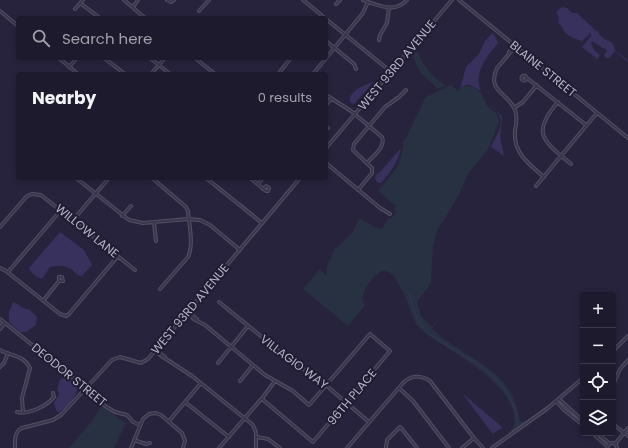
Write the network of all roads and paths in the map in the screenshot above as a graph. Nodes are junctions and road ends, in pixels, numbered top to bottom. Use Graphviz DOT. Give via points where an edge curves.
graph roads {
  1 [pos="83,0"];
  2 [pos="124,0"];
  3 [pos="138,0"];
  4 [pos="167,0"];
  5 [pos="174,0"];
  6 [pos="209,0"];
  7 [pos="303,0"];
  8 [pos="340,0"];
  9 [pos="362,0"];
  10 [pos="407,0"];
  11 [pos="452,0"];
  12 [pos="459,0"];
  13 [pos="368,2"];
  14 [pos="80,3"];
  15 [pos="336,4"];
  16 [pos="132,7"];
  17 [pos="389,8"];
  18 [pos="75,9"];
  19 [pos="0,11"];
  20 [pos="199,11"];
  21 [pos="97,16"];
  22 [pos="143,16"];
  23 [pos="323,16"];
  24 [pos="328,20"];
  25 [pos="16,24"];
  26 [pos="346,35"];
  27 [pos="380,40"];
  28 [pos="328,43"];
  29 [pos="515,46"];
  30 [pos="335,48"];
  31 [pos="328,56"];
  32 [pos="61,60"];
  33 [pos="75,60"];
  34 [pos="107,60"];
  35 [pos="153,60"];
  36 [pos="163,60"];
  37 [pos="198,60"];
  38 [pos="289,60"];
  39 [pos="325,60"];
  40 [pos="159,65"];
  41 [pos="70,67"];
  42 [pos="356,69"];
  43 [pos="391,71"];
  44 [pos="76,72"];
  45 [pos="122,72"];
  46 [pos="154,72"];
  47 [pos="168,72"];
  48 [pos="212,72"];
  49 [pos="280,72"];
  50 [pos="315,72"];
  51 [pos="527,78"];
  52 [pos="537,85"];
  53 [pos="406,90"];
  54 [pos="328,97"];
  55 [pos="331,99"];
  56 [pos="558,102"];
  57 [pos="328,103"];
  58 [pos="514,108"];
  59 [pos="597,113"];
  60 [pos="354,114"];
  61 [pos="586,125"];
  62 [pos="369,126"];
  63 [pos="628,138"];
  64 [pos="328,146"];
  65 [pos="561,156"];
  66 [pos="367,163"];
  67 [pos="571,164"];
  68 [pos="328,165"];
  69 [pos="544,177"];
  70 [pos="78,180"];
  71 [pos="107,180"];
  72 [pos="208,180"];
  73 [pos="253,180"];
  74 [pos="261,180"];
  75 [pos="298,180"];
  76 [pos="156,181"];
  77 [pos="258,184"];
  78 [pos="536,186"];
  79 [pos="263,189"];
  80 [pos="358,190"];
  81 [pos="95,194"];
  82 [pos="131,206"];
  83 [pos="60,210"];
  84 [pos="390,214"];
  85 [pos="122,216"];
  86 [pos="188,219"];
  87 [pos="73,220"];
  88 [pos="154,222"];
  89 [pos="262,223"];
  90 [pos="0,227"];
  91 [pos="156,241"];
  92 [pos="240,250"];
  93 [pos="118,256"];
  94 [pos="0,268"];
  95 [pos="135,270"];
  96 [pos="8,272"];
  97 [pos="59,281"];
  98 [pos="160,290"];
  99 [pos="43,301"];
  100 [pos="219,302"];
  101 [pos="188,312"];
  102 [pos="0,319"];
  103 [pos="4,323"];
  104 [pos="248,326"];
  105 [pos="0,328"];
  106 [pos="628,336"];
  107 [pos="231,346"];
  108 [pos="616,348"];
  109 [pos="0,350"];
  110 [pos="156,350"];
  111 [pos="8,353"];
  112 [pos="628,360"];
  113 [pos="218,362"];
  114 [pos="253,365"];
  115 [pos="0,367"];
  116 [pos="616,378"];
  117 [pos="240,381"];
  118 [pos="275,381"];
  119 [pos="580,381"];
  120 [pos="201,383"];
  121 [pos="326,385"];
  122 [pos="399,387"];
  123 [pos="86,389"];
  124 [pos="53,393"];
  125 [pos="262,398"];
  126 [pos="559,399"];
  127 [pos="556,401"];
  128 [pos="185,402"];
  129 [pos="347,402"];
  130 [pos="17,412"];
  131 [pos="23,412"];
  132 [pos="580,418"];
  133 [pos="244,419"];
  134 [pos="169,421"];
  135 [pos="369,422"];
  136 [pos="580,423"];
  137 [pos="140,425"];
  138 [pos="616,426"];
  139 [pos="628,428"];
  140 [pos="624,433"];
  141 [pos="596,436"];
  142 [pos="600,436"];
  143 [pos="628,436"];
  144 [pos="229,437"];
  145 [pos="257,437"];
  146 [pos="474,438"];
  147 [pos="134,440"];
  148 [pos="150,443"];
  149 [pos="615,444"];
  150 [pos="479,445"];
  151 [pos="608,446"];
  152 [pos="15,448"];
  153 [pos="131,448"];
  154 [pos="183,448"];
  155 [pos="219,448"];
  156 [pos="256,448"];
  157 [pos="280,448"];
  158 [pos="347,448"];
  159 [pos="386,448"];
  160 [pos="417,448"];
  161 [pos="449,448"];
  162 [pos="462,448"];
  163 [pos="480,448"];
  164 [pos="484,448"];
  165 [pos="492,448"];
  166 [pos="617,448"];
  1 -- 14 [label="street"];
  2 -- 16 [label="street"];
  3 -- 16 [label="street"];
  4 -- 5 [label="street"];
  6 -- 20 [label="street"];
  7 -- 23 [label="street"];
  8 -- 15 [label="street"];
  9 -- 13 [label="street"];
  10 -- 17 [label="street" via="398,7"];
  11 -- 43 [label="street, WEST 93RD AVENUE"];
  12 -- 29 [label="street, BLAINE STREET"];
  13 -- 17 [label="street"];
  13 -- 26 [label="street"];
  14 -- 18 [label="street"];
  14 -- 21 [label="street"];
  16 -- 22 [label="street"];
  17 -- 27 [label="street" via="387,23 380,34"];
  19 -- 25 [label="street"];
  24 -- 26 [label="street"];
  26 -- 30 [label="street"];
  26 -- 43 [label="street"];
  28 -- 30 [label="street"];
  29 -- 58 [label="street" via="497,68 494,79 498,91"];
  29 -- 59 [label="street, BLAINE STREET"];
  30 -- 31 [label="street"];
  30 -- 42 [label="street" via="353,63"];
  32 -- 41 [label="street"];
  33 -- 41 [label="street"];
  34 -- 45 [label="street"];
  35 -- 40 [label="street"];
  36 -- 40 [label="street"];
  37 -- 48 [label="street"];
  38 -- 49 [label="street"];
  39 -- 50 [label="street"];
  40 -- 46 [label="street"];
  40 -- 47 [label="street"];
  41 -- 44 [label="street"];
  43 -- 60 [label="street, WEST 93RD AVENUE"];
  51 -- 52 [label="street"];
  52 -- 56 [label="street"];
  52 -- 58 [label="street" via="523,102"];
  53 -- 62 [label="street"];
  54 -- 55 [label="street"];
  55 -- 57 [label="street"];
  55 -- 60 [label="street"];
  56 -- 61 [label="street"];
  56 -- 65 [label="street" via="546,116 543,133 546,143"];
  58 -- 69 [label="street" via="517,118 515,137 518,151 526,162"];
  59 -- 61 [label="street"];
  59 -- 63 [label="street, BLAINE STREET"];
  60 -- 62 [label="street"];
  60 -- 64 [label="street, WEST 93RD AVENUE"];
  61 -- 65 [label="street"];
  62 -- 66 [label="street" via="354,144 355,152"];
  62 -- 66 [label="street" via="382,137 383,145"];
  65 -- 67 [label="street"];
  65 -- 69 [label="street"];
  66 -- 80 [label="street" via="372,168 372,174"];
  68 -- 80 [label="street"];
  69 -- 78 [label="street"];
  70 -- 81 [label="street"];
  71 -- 81 [label="street"];
  72 -- 89 [label="street"];
  73 -- 77 [label="street"];
  74 -- 77 [label="street"];
  75 -- 89 [label="street, WEST 93RD AVENUE"];
  76 -- 86 [label="street" via="182,203 188,211"];
  77 -- 79 [label="street"];
  80 -- 84 [label="street"];
  81 -- 85 [label="street"];
  81 -- 87 [label="street"];
  82 -- 85 [label="street"];
  83 -- 87 [label="street, WILLOW LANE"];
  83 -- 90 [label="street, WILLOW LANE" via="44,197 37,194 28,196"];
  83 -- 96 [label="street"];
  85 -- 88 [label="street" via="136,223"];
  86 -- 88 [label="street"];
  86 -- 92 [label="street" via="204,222"];
  86 -- 98 [label="street" via="190,252"];
  87 -- 93 [label="street, WILLOW LANE"];
  88 -- 91 [label="street"];
  89 -- 92 [label="street, WEST 93RD AVENUE"];
  92 -- 101 [label="street, WEST 93RD AVENUE"];
  93 -- 95 [label="street, WILLOW LANE"];
  93 -- 99 [label="street" via="70,314 60,314"];
  94 -- 96 [label="street"];
  96 -- 99 [label="street"];
  97 -- 99 [label="street"];
  100 -- 104 [label="street, VILLAGIO WAY"];
  101 -- 107 [label="street"];
  101 -- 110 [label="street, WEST 93RD AVENUE"];
  102 -- 103 [label="street, DEODOR STREET"];
  103 -- 105 [label="street"];
  103 -- 123 [label="street, DEODOR STREET"];
  104 -- 107 [label="street"];
  104 -- 121 [label="street, VILLAGIO WAY"];
  106 -- 108 [label="street"];
  107 -- 113 [label="street"];
  107 -- 114 [label="street"];
  109 -- 111 [label="street"];
  110 -- 120 [label="street"];
  110 -- 123 [label="street, WEST 93RD AVENUE" via="141,363 115,358"];
  111 -- 115 [label="street"];
  111 -- 131 [label="street" via="19,357 30,368 22,398"];
  112 -- 116 [label="street"];
  114 -- 117 [label="street"];
  114 -- 118 [label="street"];
  118 -- 121 [label="street" via="293,391 309,405"];
  118 -- 125 [label="street"];
  119 -- 126 [label="street"];
  120 -- 128 [label="street"];
  120 -- 133 [label="street"];
  121 -- 129 [label="street, VILLAGIO WAY"];
  121 -- 129 [label="street, 96TH PLACE" via="370,334 390,351"];
  122 -- 135 [label="street"];
  122 -- 146 [label="street" via="407,379 419,376 430,381"];
  122 -- 161 [label="street" via="414,401"];
  123 -- 137 [label="street, DEODOR STREET" via="105,406 127,415"];
  123 -- 152 [label="street, WEST 93RD AVENUE" via="59,417 18,431"];
  124 -- 131 [label="street" via="54,397 46,405"];
  125 -- 129 [label="street, 96TH PLACE" via="313,442"];
  125 -- 133 [label="street"];
  126 -- 127 [label="street"];
  126 -- 132 [label="street"];
  127 -- 136 [label="street"];
  127 -- 165 [label="street"];
  128 -- 134 [label="street"];
  128 -- 144 [label="street"];
  129 -- 135 [label="street, VILLAGIO WAY"];
  130 -- 131 [label="street"];
  133 -- 144 [label="street"];
  133 -- 145 [label="street" via="254,427"];
  134 -- 137 [label="street" via="159,414 151,414 145,417"];
  134 -- 154 [label="street" via="184,435"];
  135 -- 158 [label="street"];
  137 -- 147 [label="street"];
  138 -- 140 [label="street"];
  139 -- 140 [label="street"];
  140 -- 143 [label="street"];
  140 -- 149 [label="street"];
  141 -- 151 [label="street"];
  142 -- 151 [label="street"];
  144 -- 155 [label="street"];
  145 -- 156 [label="street"];
  145 -- 157 [label="street" via="269,439"];
  146 -- 150 [label="street"];
  146 -- 162 [label="street"];
  147 -- 148 [label="street"];
  147 -- 153 [label="street"];
  149 -- 151 [label="street"];
  149 -- 166 [label="street"];
  150 -- 163 [label="street"];
  150 -- 164 [label="street"];
  159 -- 160 [label="street" via="387,440 400,427"];
}
